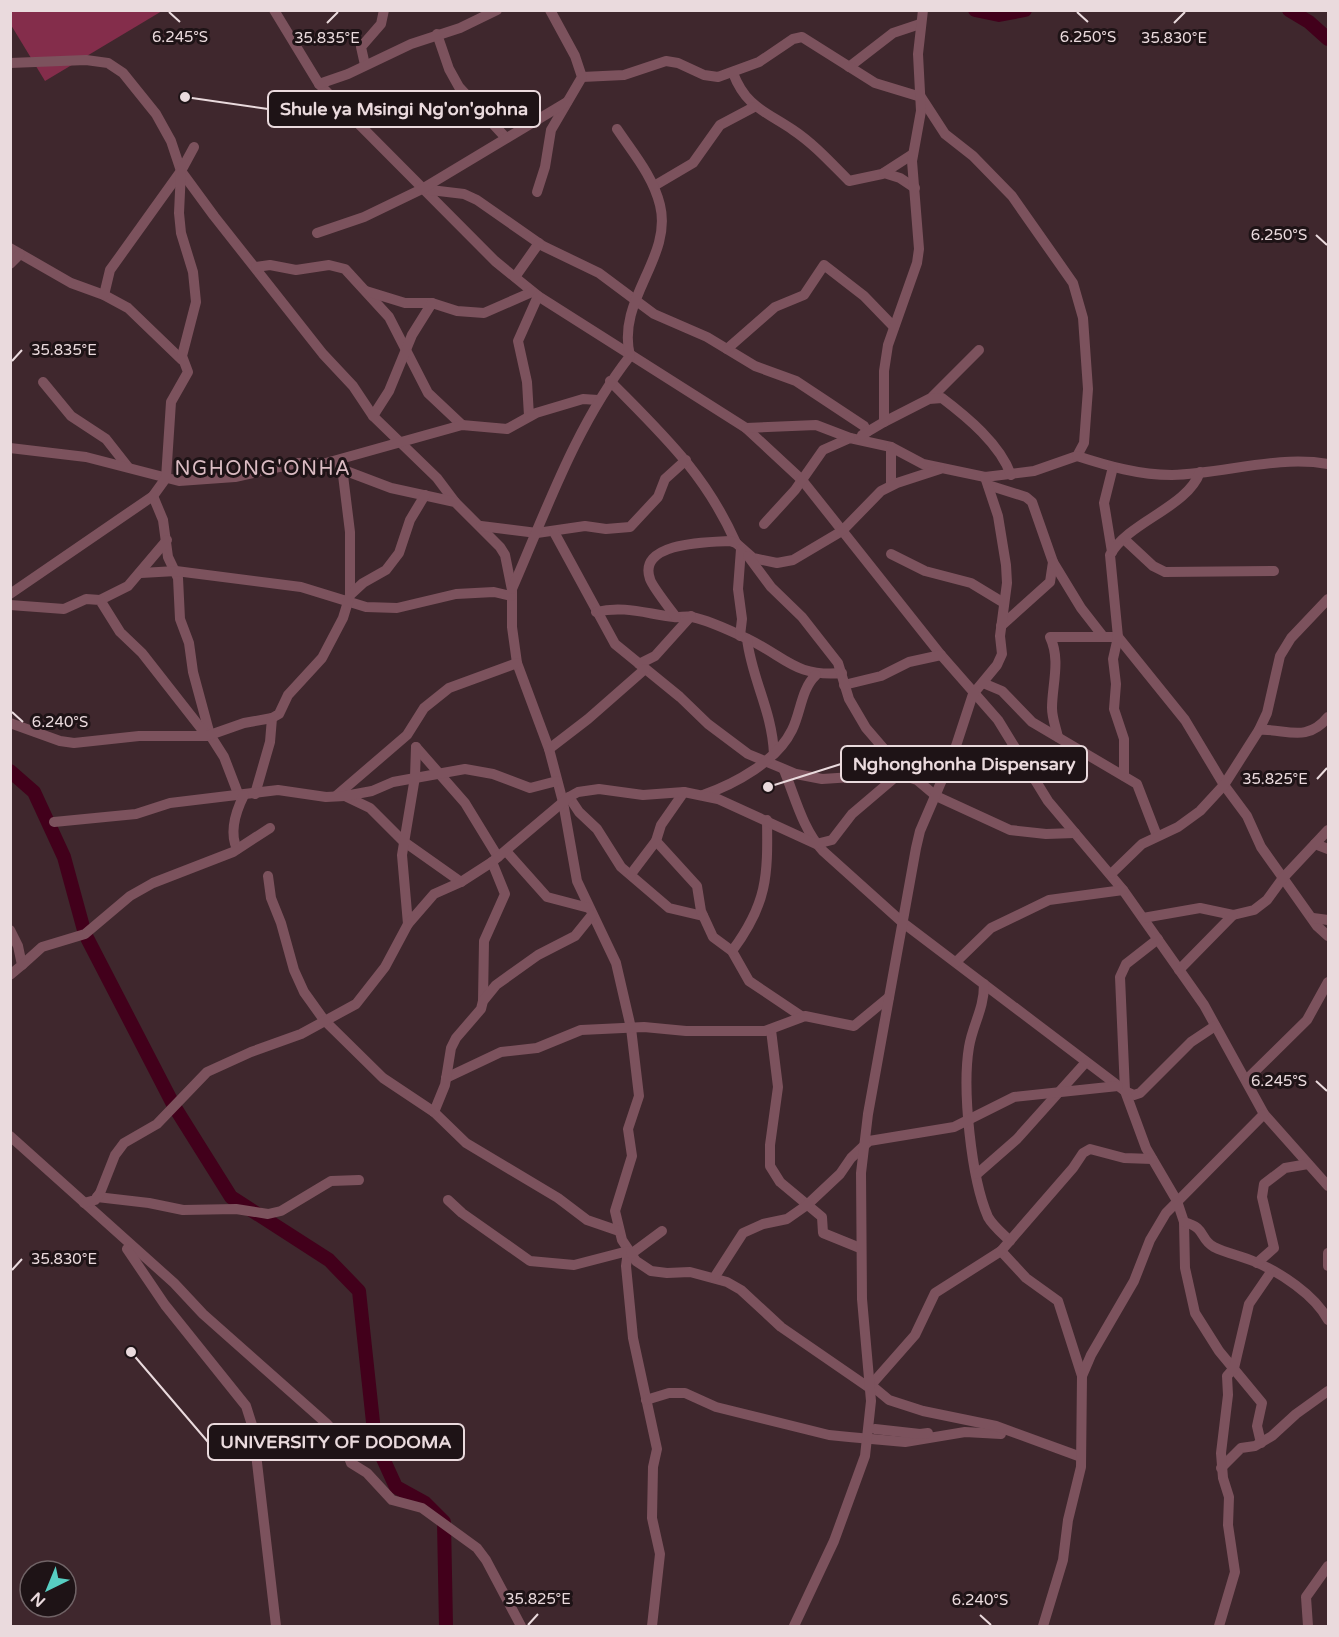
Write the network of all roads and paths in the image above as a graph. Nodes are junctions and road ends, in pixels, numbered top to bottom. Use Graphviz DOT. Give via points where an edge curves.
graph roads {
  1 [pos="274,10"];
  2 [pos="384,10"];
  3 [pos="497,10"];
  4 [pos="550,10"];
  5 [pos="923,10"];
  6 [pos="920,24"];
  7 [pos="437,34"];
  8 [pos="10,63"];
  9 [pos="365,66"];
  10 [pos="849,67"];
  11 [pos="734,73"];
  12 [pos="582,77"];
  13 [pos="319,84"];
  14 [pos="921,97"];
  15 [pos="567,102"];
  16 [pos="754,107"];
  17 [pos="617,129"];
  18 [pos="506,138"];
  19 [pos="194,147"];
  20 [pos="913,154"];
  21 [pos="181,171"];
  22 [pos="884,173"];
  23 [pos="654,186"];
  24 [pos="915,188"];
  25 [pos="422,189"];
  26 [pos="537,192"];
  27 [pos="317,233"];
  28 [pos="539,243"];
  29 [pos="15,251"];
  30 [pos="10,264"];
  31 [pos="256,267"];
  32 [pos="515,277"];
  33 [pos="366,291"];
  34 [pos="535,294"];
  35 [pos="104,295"];
  36 [pos="636,300"];
  37 [pos="432,303"];
  38 [pos="894,327"];
  39 [pos="727,349"];
  40 [pos="979,350"];
  41 [pos="405,351"];
  42 [pos="630,356"];
  43 [pos="182,360"];
  44 [pos="610,381"];
  45 [pos="43,382"];
  46 [pos="931,398"];
  47 [pos="598,400"];
  48 [pos="373,416"];
  49 [pos="529,416"];
  50 [pos="884,422"];
  51 [pos="462,424"];
  52 [pos="746,428"];
  53 [pos="867,432"];
  54 [pos="853,438"];
  55 [pos="398,442"];
  56 [pos="891,447"];
  57 [pos="10,448"];
  58 [pos="1077,456"];
  59 [pos="686,460"];
  60 [pos="325,463"];
  61 [pos="1329,464"];
  62 [pos="128,467"];
  63 [pos="342,467"];
  64 [pos="1113,468"];
  65 [pos="940,469"];
  66 [pos="1200,472"];
  67 [pos="1011,475"];
  68 [pos="166,478"];
  69 [pos="802,480"];
  70 [pos="987,481"];
  71 [pos="891,485"];
  72 [pos="425,495"];
  73 [pos="153,496"];
  74 [pos="455,502"];
  75 [pos="764,524"];
  76 [pos="481,526"];
  77 [pos="842,531"];
  78 [pos="537,532"];
  79 [pos="554,532"];
  80 [pos="1124,539"];
  81 [pos="167,540"];
  82 [pos="742,549"];
  83 [pos="1112,552"];
  84 [pos="891,554"];
  85 [pos="1053,562"];
  86 [pos="176,571"];
  87 [pos="1274,571"];
  88 [pos="141,573"];
  89 [pos="512,593"];
  90 [pos="10,594"];
  91 [pos="349,599"];
  92 [pos="1329,599"];
  93 [pos="100,600"];
  94 [pos="1004,603"];
  95 [pos="10,605"];
  96 [pos="596,612"];
  97 [pos="691,616"];
  98 [pos="676,618"];
  99 [pos="1001,627"];
  100 [pos="1101,635"];
  101 [pos="744,637"];
  102 [pos="1118,637"];
  103 [pos="941,655"];
  104 [pos="517,663"];
  105 [pos="642,667"];
  106 [pos="842,673"];
  107 [pos="816,675"];
  108 [pos="982,682"];
  109 [pos="844,685"];
  110 [pos="973,694"];
  111 [pos="1329,717"];
  112 [pos="272,718"];
  113 [pos="10,723"];
  114 [pos="1259,730"];
  115 [pos="407,735"];
  116 [pos="208,736"];
  117 [pos="1058,737"];
  118 [pos="416,747"];
  119 [pos="549,749"];
  120 [pos="774,752"];
  121 [pos="1026,764"];
  122 [pos="774,766"];
  123 [pos="437,773"];
  124 [pos="899,774"];
  125 [pos="1124,776"];
  126 [pos="415,777"];
  127 [pos="944,777"];
  128 [pos="557,781"];
  129 [pos="1224,785"];
  130 [pos="684,792"];
  131 [pos="246,795"];
  132 [pos="702,795"];
  133 [pos="340,796"];
  134 [pos="936,796"];
  135 [pos="566,800"];
  136 [pos="767,820"];
  137 [pos="54,822"];
  138 [pos="270,828"];
  139 [pos="1329,830"];
  140 [pos="1075,833"];
  141 [pos="1157,836"];
  142 [pos="404,841"];
  143 [pos="656,841"];
  144 [pos="816,844"];
  145 [pos="1315,844"];
  146 [pos="237,849"];
  147 [pos="1329,849"];
  148 [pos="498,856"];
  149 [pos="631,874"];
  150 [pos="1111,874"];
  151 [pos="268,876"];
  152 [pos="1283,878"];
  153 [pos="461,882"];
  154 [pos="1124,890"];
  155 [pos="591,911"];
  156 [pos="1233,915"];
  157 [pos="703,916"];
  158 [pos="1143,918"];
  159 [pos="1313,918"];
  160 [pos="1329,920"];
  161 [pos="902,922"];
  162 [pos="408,924"];
  163 [pos="10,930"];
  164 [pos="1329,936"];
  165 [pos="1158,939"];
  166 [pos="732,951"];
  167 [pos="956,962"];
  168 [pos="22,965"];
  169 [pos="1179,970"];
  170 [pos="10,975"];
  171 [pos="1329,982"];
  172 [pos="984,984"];
  173 [pos="889,997"];
  174 [pos="483,1001"];
  175 [pos="801,1016"];
  176 [pos="324,1020"];
  177 [pos="1215,1026"];
  178 [pos="631,1028"];
  179 [pos="771,1030"];
  180 [pos="1086,1062"];
  181 [pos="446,1078"];
  182 [pos="1246,1080"];
  183 [pos="1122,1088"];
  184 [pos="1062,1090"];
  185 [pos="434,1112"];
  186 [pos="1264,1114"];
  187 [pos="969,1119"];
  188 [pos="10,1136"];
  189 [pos="864,1146"];
  190 [pos="1152,1158"];
  191 [pos="1308,1164"];
  192 [pos="977,1174"];
  193 [pos="358,1180"];
  194 [pos="1329,1186"];
  195 [pos="98,1197"];
  196 [pos="448,1200"];
  197 [pos="1177,1200"];
  198 [pos="84,1203"];
  199 [pos="807,1205"];
  200 [pos="1184,1222"];
  201 [pos="619,1231"];
  202 [pos="662,1231"];
  203 [pos="116,1233"];
  204 [pos="1010,1241"];
  205 [pos="860,1248"];
  206 [pos="1001,1251"];
  207 [pos="629,1253"];
  208 [pos="1329,1253"];
  209 [pos="1257,1263"];
  210 [pos="1329,1266"];
  211 [pos="1272,1272"];
  212 [pos="714,1278"];
  213 [pos="1329,1320"];
  214 [pos="1234,1368"];
  215 [pos="1082,1376"];
  216 [pos="871,1387"];
  217 [pos="1329,1391"];
  218 [pos="645,1400"];
  219 [pos="982,1423"];
  220 [pos="871,1433"];
  221 [pos="1261,1443"];
  222 [pos="1081,1462"];
  223 [pos="1221,1468"];
  224 [pos="1329,1566"];
  225 [pos="276,1626"];
  226 [pos="521,1626"];
  227 [pos="652,1626"];
  228 [pos="794,1626"];
  229 [pos="1043,1626"];
  230 [pos="1219,1626"];
  231 [pos="1308,1626"];
  1 -- 13 [label="street"];
  2 -- 9 [label="street" via="381,24 361,47"];
  3 -- 7 [label="street"];
  4 -- 12 [label="street"];
  5 -- 6 [label="street"];
  6 -- 10 [label="street" via="892,33"];
  6 -- 14 [label="street"];
  7 -- 9 [label="street"];
  7 -- 18 [label="street" via="449,69 463,93"];
  8 -- 21 [label="street" via="86,60 116,67 161,121"];
  9 -- 13 [label="street"];
  10 -- 11 [label="street" via="802,37"];
  10 -- 14 [label="street" via="886,88"];
  11 -- 12 [label="street" via="711,77 666,61 640,72"];
  11 -- 16 [label="street"];
  12 -- 15 [label="street"];
  13 -- 25 [label="street"];
  14 -- 20 [label="street"];
  14 -- 58 [label="street" via="945,134 1012,196 1073,283 1083,318 1088,389 1084,443"];
  15 -- 18 [label="street"];
  15 -- 26 [label="street" via="551,130"];
  16 -- 22 [label="street" via="793,130 849,181"];
  16 -- 23 [label="street" via="720,125 693,163"];
  17 -- 23 [label="street"];
  18 -- 25 [label="street"];
  19 -- 21 [label="street"];
  20 -- 22 [label="street"];
  20 -- 24 [label="street"];
  21 -- 31 [label="street"];
  21 -- 35 [label="street" via="110,270"];
  21 -- 43 [label="street" via="180,228 193,272 196,302"];
  22 -- 24 [label="street"];
  23 -- 36 [label="street" via="661,207 660,237"];
  24 -- 38 [label="street" via="918,256"];
  25 -- 27 [label="street" via="364,217"];
  25 -- 28 [label="street" via="464,194 477,200"];
  25 -- 32 [label="street"];
  28 -- 32 [label="street"];
  28 -- 36 [label="street" via="599,273"];
  29 -- 30 [label="street"];
  29 -- 35 [label="street" via="71,283"];
  31 -- 33 [label="street" via="270,265 296,270 334,265 345,269"];
  31 -- 48 [label="street"];
  32 -- 34 [label="street"];
  33 -- 37 [label="street" via="405,303"];
  33 -- 41 [label="street" via="389,317"];
  34 -- 37 [label="street" via="484,313 457,311"];
  34 -- 42 [label="street"];
  34 -- 49 [label="street" via="518,341"];
  35 -- 43 [label="street" via="133,312"];
  36 -- 39 [label="street" via="659,317 698,332"];
  36 -- 42 [label="street" via="626,329"];
  37 -- 41 [label="street"];
  38 -- 39 [label="street" via="864,296 824,265 804,295 775,307"];
  38 -- 50 [label="street" via="884,371"];
  39 -- 53 [label="street" via="755,366 803,385 864,426"];
  40 -- 46 [label="street"];
  41 -- 48 [label="street" via="389,391"];
  41 -- 51 [label="street" via="428,393"];
  42 -- 44 [label="street"];
  42 -- 52 [label="street"];
  43 -- 68 [label="street" via="188,372 170,404"];
  44 -- 47 [label="street"];
  44 -- 59 [label="street"];
  45 -- 62 [label="street" via="71,416 106,439"];
  46 -- 50 [label="street"];
  46 -- 67 [label="street" via="942,398 978,430"];
  47 -- 49 [label="street" via="583,399"];
  47 -- 78 [label="street"];
  48 -- 55 [label="street"];
  49 -- 51 [label="street" via="507,429"];
  50 -- 53 [label="street"];
  51 -- 55 [label="street"];
  52 -- 54 [label="street" via="816,425"];
  52 -- 69 [label="street"];
  53 -- 54 [label="street"];
  54 -- 56 [label="street"];
  54 -- 69 [label="street" via="823,450"];
  55 -- 60 [label="street"];
  55 -- 74 [label="street" via="437,478"];
  56 -- 65 [label="street"];
  56 -- 71 [label="street"];
  57 -- 62 [label="street" via="86,457"];
  58 -- 64 [label="street"];
  58 -- 67 [label="street"];
  59 -- 79 [label="street" via="665,479 658,497 632,526 585,526"];
  59 -- 82 [label="street" via="709,489"];
  60 -- 63 [label="street"];
  60 -- 68 [label="street" via="297,463 235,477 179,481"];
  61 -- 66 [label="street" via="1286,462"];
  62 -- 68 [label="street"];
  63 -- 72 [label="street" via="383,485"];
  63 -- 91 [label="street" via="350,532"];
  64 -- 66 [label="street" via="1150,474"];
  64 -- 83 [label="street" via="1104,503"];
  65 -- 70 [label="street"];
  65 -- 71 [label="street"];
  66 -- 80 [label="street" via="1188,490"];
  67 -- 70 [label="street"];
  68 -- 73 [label="street"];
  69 -- 75 [label="street"];
  69 -- 77 [label="street"];
  70 -- 85 [label="street" via="1030,500"];
  70 -- 94 [label="street" via="998,516 1006,565"];
  71 -- 77 [label="street"];
  72 -- 74 [label="street"];
  72 -- 91 [label="street" via="389,567 363,583"];
  73 -- 81 [label="street"];
  73 -- 90 [label="street"];
  74 -- 76 [label="street"];
  76 -- 78 [label="street"];
  76 -- 89 [label="street" via="505,555"];
  77 -- 82 [label="street" via="786,563"];
  77 -- 103 [label="street"];
  78 -- 79 [label="street"];
  78 -- 89 [label="street"];
  79 -- 96 [label="street"];
  80 -- 83 [label="street"];
  80 -- 87 [label="street" via="1165,572"];
  81 -- 86 [label="street" via="168,557"];
  81 -- 88 [label="street"];
  82 -- 98 [label="street" via="680,545 650,561 650,581"];
  82 -- 101 [label="street" via="738,588"];
  82 -- 106 [label="street" via="777,594 818,636"];
  83 -- 102 [label="street"];
  84 -- 94 [label="street" via="925,571 971,583"];
  85 -- 99 [label="street" via="1047,587"];
  85 -- 100 [label="street"];
  86 -- 88 [label="street"];
  86 -- 91 [label="street" via="302,587"];
  86 -- 116 [label="street" via="180,619 189,643"];
  88 -- 93 [label="street" via="119,592"];
  89 -- 91 [label="street" via="456,594 397,608"];
  89 -- 104 [label="street"];
  91 -- 112 [label="street" via="322,658"];
  92 -- 114 [label="street" via="1291,638 1280,656 1267,713"];
  93 -- 95 [label="street" via="87,599 64,609"];
  93 -- 116 [label="street" via="120,632 142,653"];
  94 -- 99 [label="street"];
  96 -- 98 [label="street" via="615,608"];
  96 -- 105 [label="street" via="615,644"];
  97 -- 98 [label="street"];
  97 -- 101 [label="street"];
  97 -- 105 [label="street"];
  99 -- 108 [label="street" via="1001,658"];
  100 -- 102 [label="street"];
  100 -- 117 [label="street" via="1050,637 1056,679 1052,712"];
  101 -- 107 [label="street"];
  101 -- 120 [label="street" via="769,710"];
  102 -- 125 [label="street" via="1113,659 1114,709 1124,739"];
  102 -- 129 [label="street" via="1185,720"];
  103 -- 109 [label="street"];
  103 -- 110 [label="street"];
  104 -- 115 [label="street" via="449,688 424,708"];
  104 -- 119 [label="street"];
  105 -- 119 [label="street" via="588,719"];
  105 -- 122 [label="street" via="722,736"];
  106 -- 107 [label="street"];
  106 -- 109 [label="street"];
  107 -- 120 [label="street" via="807,686 790,733"];
  108 -- 110 [label="street"];
  108 -- 117 [label="street" via="1002,691 1032,722"];
  109 -- 124 [label="street" via="866,728 897,764"];
  110 -- 121 [label="street" via="998,720"];
  110 -- 127 [label="street"];
  111 -- 114 [label="street" via="1320,726 1299,733"];
  112 -- 116 [label="street"];
  112 -- 131 [label="street" via="270,742"];
  113 -- 116 [label="street" via="74,743 139,736"];
  114 -- 129 [label="street"];
  115 -- 118 [label="street"];
  115 -- 133 [label="street"];
  116 -- 131 [label="street"];
  117 -- 125 [label="street"];
  118 -- 123 [label="street"];
  118 -- 126 [label="street"];
  119 -- 128 [label="street"];
  120 -- 122 [label="street"];
  121 -- 127 [label="street" via="991,763"];
  121 -- 140 [label="street" via="1048,801"];
  122 -- 124 [label="street" via="822,779"];
  122 -- 132 [label="street"];
  122 -- 144 [label="street"];
  123 -- 126 [label="street"];
  123 -- 128 [label="street" via="477,770 530,788"];
  123 -- 148 [label="street" via="465,803"];
  124 -- 134 [label="street" via="916,780"];
  124 -- 144 [label="street" via="852,814 832,840"];
  125 -- 141 [label="street" via="1137,784"];
  126 -- 133 [label="street" via="372,791"];
  126 -- 142 [label="street"];
  127 -- 134 [label="street"];
  128 -- 135 [label="street"];
  129 -- 141 [label="street" via="1200,811"];
  129 -- 152 [label="street" via="1244,810 1261,847"];
  130 -- 132 [label="street"];
  130 -- 135 [label="street" via="643,795 599,789 578,792"];
  130 -- 143 [label="street" via="663,821"];
  131 -- 133 [label="street" via="279,790"];
  131 -- 137 [label="street" via="170,803 136,814"];
  131 -- 146 [label="street" via="233,830"];
  132 -- 136 [label="street"];
  133 -- 142 [label="street" via="370,808"];
  134 -- 140 [label="street" via="1015,832"];
  134 -- 161 [label="street" via="918,839"];
  135 -- 148 [label="street"];
  135 -- 149 [label="street" via="597,829 616,862"];
  135 -- 155 [label="street" via="577,881"];
  136 -- 144 [label="street"];
  136 -- 166 [label="street" via="764,891 754,919"];
  138 -- 146 [label="street"];
  139 -- 145 [label="street"];
  140 -- 150 [label="street"];
  141 -- 150 [label="street" via="1142,844"];
  142 -- 153 [label="street"];
  142 -- 162 [label="street"];
  143 -- 149 [label="street"];
  143 -- 157 [label="street" via="697,886"];
  144 -- 161 [label="street"];
  145 -- 147 [label="street"];
  145 -- 152 [label="street"];
  146 -- 168 [label="street" via="153,883 130,896 85,934 42,947"];
  148 -- 153 [label="street"];
  148 -- 155 [label="street" via="547,897"];
  148 -- 174 [label="street" via="505,894 484,941"];
  149 -- 157 [label="street" via="669,908"];
  150 -- 154 [label="street"];
  151 -- 176 [label="street" via="294,970"];
  152 -- 156 [label="street" via="1254,910"];
  152 -- 159 [label="street"];
  153 -- 162 [label="street" via="434,894"];
  154 -- 158 [label="street"];
  154 -- 167 [label="street" via="1049,900 991,927"];
  155 -- 174 [label="street" via="575,936 538,954 499,981"];
  155 -- 178 [label="street" via="616,963"];
  156 -- 158 [label="street" via="1200,908"];
  156 -- 169 [label="street"];
  157 -- 166 [label="street" via="716,940"];
  158 -- 165 [label="street"];
  159 -- 160 [label="street"];
  159 -- 164 [label="street"];
  161 -- 167 [label="street"];
  161 -- 173 [label="street"];
  162 -- 176 [label="street" via="385,967 356,1004"];
  163 -- 168 [label="street"];
  165 -- 169 [label="street"];
  165 -- 183 [label="street" via="1126,964 1120,977"];
  166 -- 175 [label="street" via="754,986"];
  167 -- 172 [label="street"];
  168 -- 170 [label="street"];
  169 -- 177 [label="street"];
  171 -- 182 [label="street" via="1307,1020"];
  172 -- 180 [label="street"];
  172 -- 187 [label="street" via="984,1003 970,1040 968,1058"];
  173 -- 175 [label="street" via="854,1026"];
  173 -- 189 [label="street"];
  174 -- 181 [label="street" via="481,1009 456,1038"];
  175 -- 179 [label="street"];
  176 -- 185 [label="street" via="383,1078"];
  176 -- 195 [label="street" via="301,1034 207,1072 157,1124 120,1147"];
  177 -- 182 [label="street"];
  177 -- 183 [label="street" via="1191,1042 1140,1094"];
  178 -- 179 [label="street"];
  178 -- 181 [label="street" via="570,1032 537,1048 501,1052"];
  178 -- 201 [label="street" via="639,1096 628,1129 632,1156 615,1211"];
  179 -- 199 [label="street" via="778,1087 770,1166 780,1182"];
  180 -- 183 [label="street"];
  180 -- 184 [label="street"];
  181 -- 185 [label="street"];
  182 -- 186 [label="street"];
  183 -- 184 [label="street"];
  183 -- 190 [label="street"];
  184 -- 187 [label="street" via="1010,1098"];
  184 -- 192 [label="street"];
  185 -- 201 [label="street" via="473,1148 558,1198 587,1220"];
  186 -- 191 [label="street"];
  186 -- 197 [label="street"];
  187 -- 189 [label="street" via="939,1132 874,1139"];
  187 -- 192 [label="street"];
  188 -- 198 [label="street"];
  189 -- 199 [label="street"];
  189 -- 205 [label="street"];
  190 -- 197 [label="street"];
  190 -- 204 [label="street" via="1130,1159 1094,1149 1086,1151"];
  191 -- 194 [label="street"];
  191 -- 209 [label="street" via="1285,1168 1264,1184 1262,1197 1274,1248"];
  192 -- 204 [label="street" via="989,1219"];
  193 -- 195 [label="street" via="331,1181 281,1211 268,1214 236,1209 183,1210"];
  195 -- 198 [label="street"];
  196 -- 207 [label="street" via="530,1261 574,1265"];
  197 -- 200 [label="street"];
  197 -- 215 [label="street" via="1150,1240 1134,1281"];
  198 -- 203 [label="street"];
  199 -- 205 [label="street" via="822,1217 822,1231 826,1235"];
  199 -- 212 [label="street" via="783,1220 746,1231"];
  200 -- 209 [label="street" via="1198,1227 1215,1247"];
  200 -- 214 [label="street" via="1185,1268 1195,1313"];
  201 -- 207 [label="street"];
  202 -- 207 [label="street"];
  203 -- 225 [label="street" via="165,1305 246,1406 253,1428"];
  203 -- 226 [label="street" via="326,1423 343,1441 351,1463 367,1473 392,1500 422,1508 477,1548"];
  204 -- 206 [label="street"];
  205 -- 216 [label="street"];
  206 -- 215 [label="street" via="1026,1278 1058,1301"];
  206 -- 216 [label="street" via="935,1293 915,1335"];
  207 -- 212 [label="street" via="651,1271 684,1271"];
  207 -- 218 [label="street" via="626,1266 633,1338"];
  208 -- 210 [label="street"];
  209 -- 211 [label="street"];
  211 -- 213 [label="street" via="1316,1303"];
  211 -- 214 [label="street" via="1249,1304"];
  212 -- 216 [label="street" via="747,1294 781,1327"];
  214 -- 221 [label="street" via="1262,1403 1257,1426"];
  214 -- 223 [label="street" via="1227,1376"];
  215 -- 222 [label="street"];
  216 -- 219 [label="street" via="889,1400"];
  216 -- 220 [label="street"];
  217 -- 221 [label="street"];
  218 -- 220 [label="street" via="685,1393 716,1407 829,1435"];
  218 -- 227 [label="street" via="657,1449 652,1518 660,1554"];
  219 -- 220 [label="street" via="920,1434"];
  219 -- 222 [label="street" via="1044,1441"];
  220 -- 222 [label="street" via="905,1442 965,1432 991,1432 1020,1437"];
  220 -- 228 [label="street" via="850,1501"];
  221 -- 223 [label="street" via="1241,1448"];
  222 -- 229 [label="street" via="1063,1560"];
  223 -- 230 [label="street" via="1229,1497 1228,1525 1235,1572"];
  224 -- 231 [label="street" via="1306,1597"];
}
